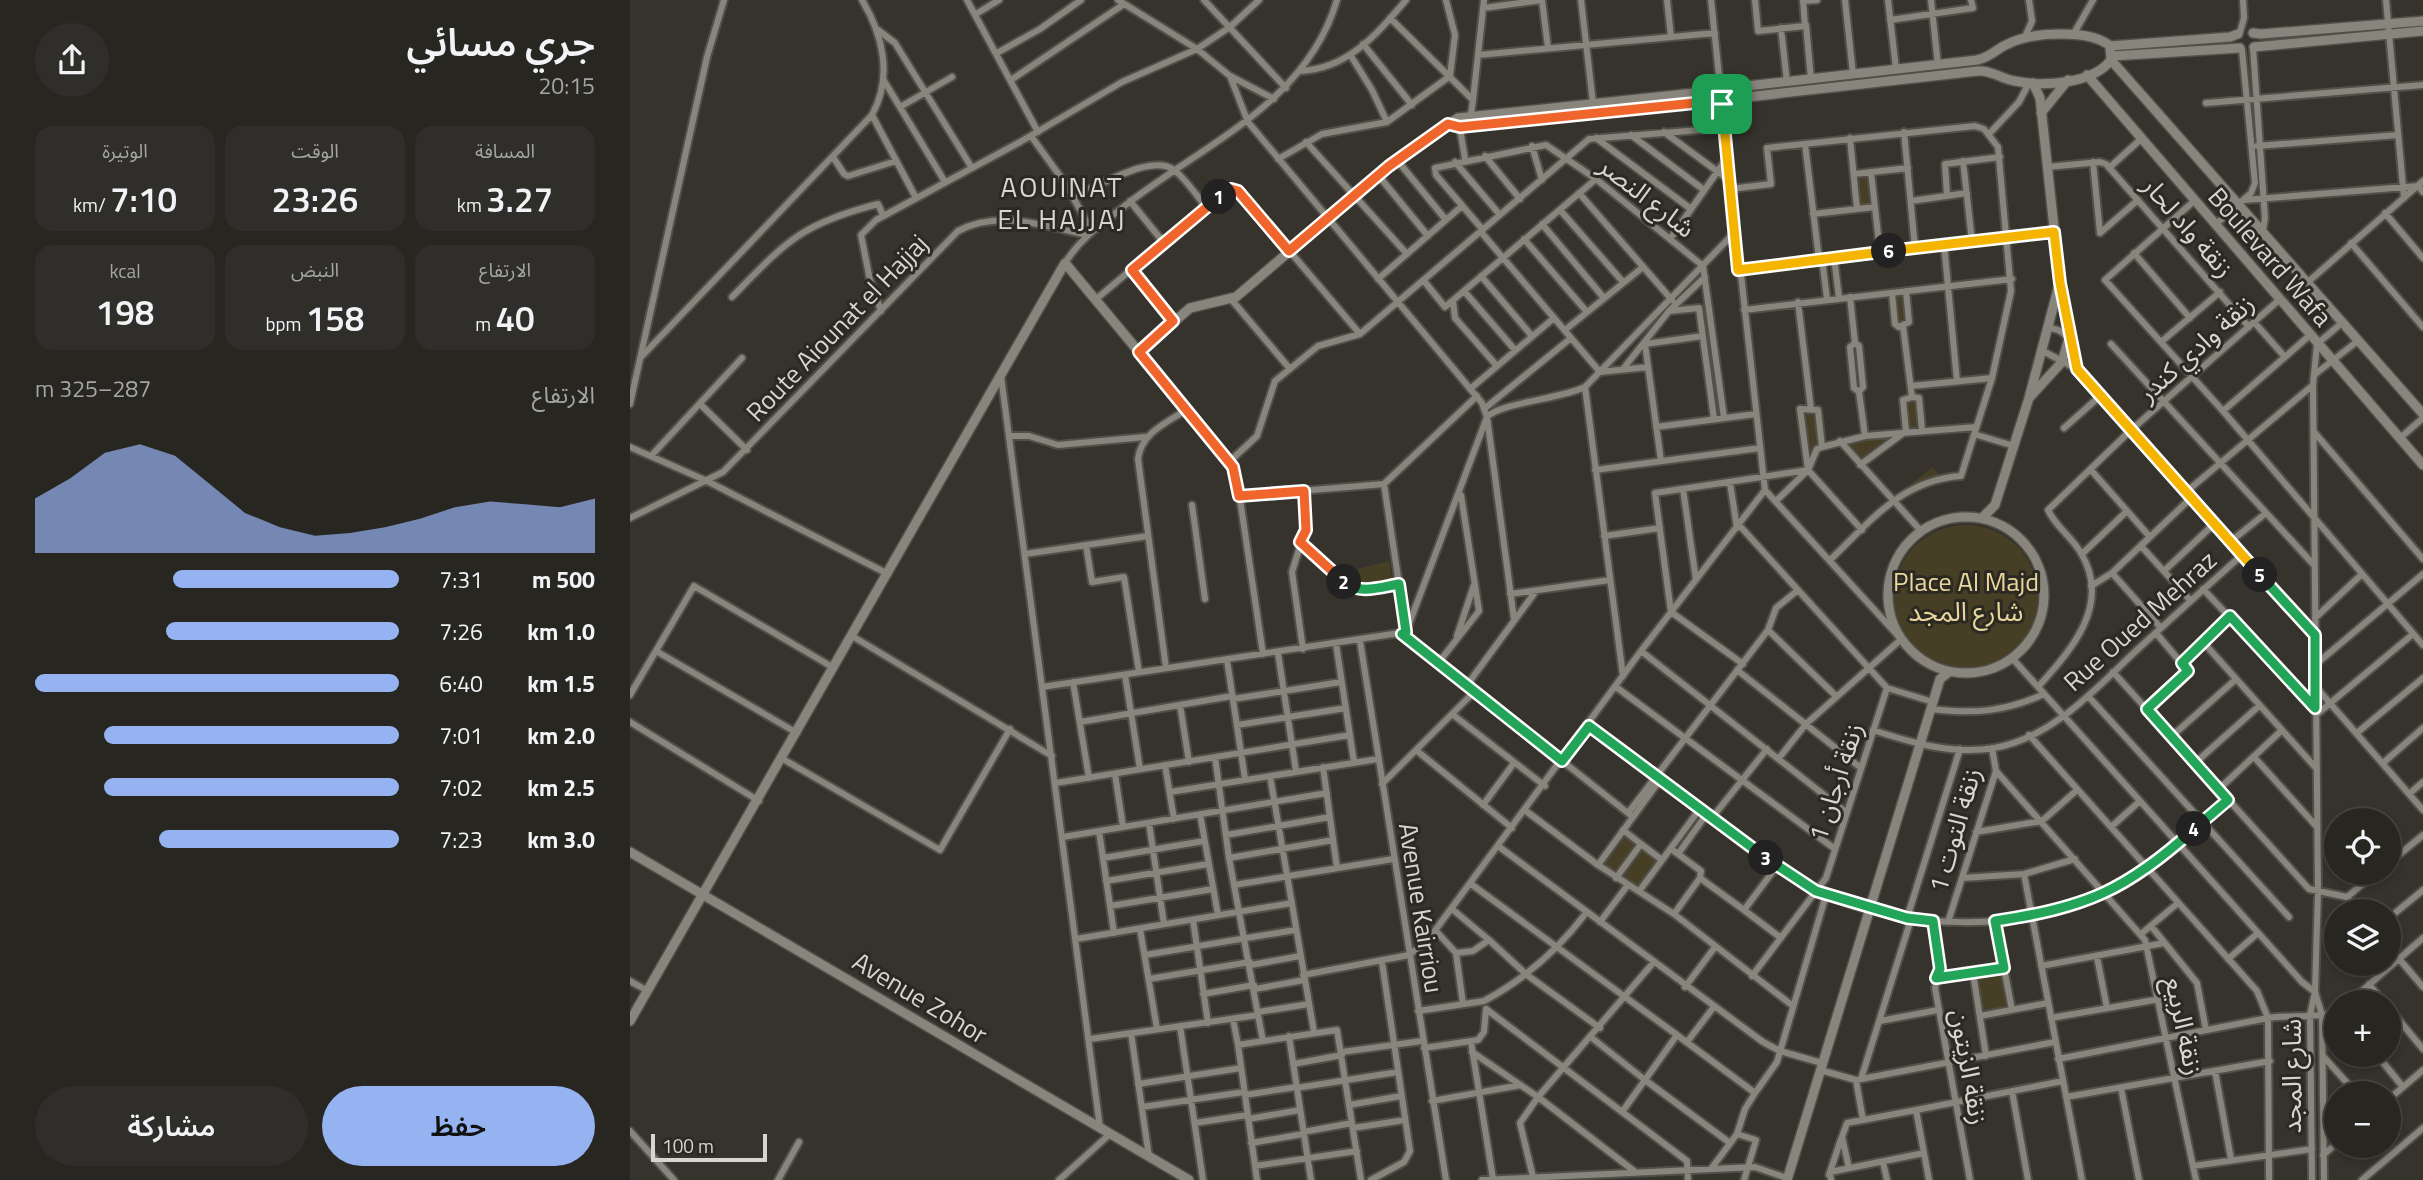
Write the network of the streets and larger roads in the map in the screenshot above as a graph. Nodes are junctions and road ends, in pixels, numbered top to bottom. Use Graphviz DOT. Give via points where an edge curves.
graph roads {
  1 [pos="724,0"];
  2 [pos="862,0"];
  3 [pos="967,0"];
  4 [pos="999,0"];
  5 [pos="1081,0"];
  6 [pos="1204,0"];
  7 [pos="1259,0"];
  8 [pos="1337,0"];
  9 [pos="1406,0"];
  10 [pos="1446,0"];
  11 [pos="1542,0"];
  12 [pos="1581,0"];
  13 [pos="1667,0"];
  14 [pos="1711,0"];
  15 [pos="1755,0"];
  16 [pos="1817,0"];
  17 [pos="1845,0"];
  18 [pos="1888,0"];
  19 [pos="1931,0"];
  20 [pos="1971,0"];
  21 [pos="2029,0"];
  22 [pos="2093,0"];
  23 [pos="2243,0"];
  24 [pos="2386,0"];
  25 [pos="1803,1"];
  26 [pos="1121,2"];
  27 [pos="1484,4"];
  28 [pos="2244,13"];
  29 [pos="976,14"];
  30 [pos="1932,14"];
  31 [pos="1390,18"];
  32 [pos="1890,19"];
  33 [pos="2032,21"];
  34 [pos="2423,21"];
  35 [pos="2388,24"];
  36 [pos="1805,25"];
  37 [pos="1230,27"];
  38 [pos="1781,28"];
  39 [pos="878,30"];
  40 [pos="2252,32"];
  41 [pos="2423,32"];
  42 [pos="1715,33"];
  43 [pos="2239,33"];
  44 [pos="2045,34"];
  45 [pos="2389,34"];
  46 [pos="2073,35"];
  47 [pos="1671,37"];
  48 [pos="2025,37"];
  49 [pos="1363,44"];
  50 [pos="1586,45"];
  51 [pos="1548,48"];
  52 [pos="2253,48"];
  53 [pos="1197,49"];
  54 [pos="2241,49"];
  55 [pos="997,53"];
  56 [pos="2111,54"];
  57 [pos="1478,55"];
  58 [pos="1992,55"];
  59 [pos="1350,56"];
  60 [pos="1938,65"];
  61 [pos="1896,69"];
  62 [pos="1300,71"];
  63 [pos="1992,72"];
  64 [pos="1853,74"];
  65 [pos="1230,75"];
  66 [pos="2087,75"];
  67 [pos="1450,76"];
  68 [pos="952,77"];
  69 [pos="883,79"];
  70 [pos="1811,79"];
  71 [pos="1011,80"];
  72 [pos="2068,80"];
  73 [pos="1787,82"];
  74 [pos="2031,83"];
  75 [pos="2423,85"];
  76 [pos="2394,87"];
  77 [pos="1286,88"];
  78 [pos="927,92"];
  79 [pos="1721,95"];
  80 [pos="1274,99"];
  81 [pos="2252,99"];
  82 [pos="1473,100"];
  83 [pos="1593,103"];
  84 [pos="2206,103"];
  85 [pos="1412,105"];
  86 [pos="900,107"];
  87 [pos="2041,113"];
  88 [pos="872,115"];
  89 [pos="1470,121"];
  90 [pos="1248,122"];
  91 [pos="1387,122"];
  92 [pos="1459,123"];
  93 [pos="1725,128"];
  94 [pos="1664,132"];
  95 [pos="1904,132"];
  96 [pos="1035,134"];
  97 [pos="1989,134"];
  98 [pos="1632,135"];
  99 [pos="2398,135"];
  100 [pos="1596,138"];
  101 [pos="1850,138"];
  102 [pos="2141,139"];
  103 [pos="1306,142"];
  104 [pos="1805,144"];
  105 [pos="1532,146"];
  106 [pos="2255,147"];
  107 [pos="1485,156"];
  108 [pos="833,157"];
  109 [pos="2000,157"];
  110 [pos="1567,158"];
  111 [pos="1727,158"];
  112 [pos="1278,159"];
  113 [pos="1465,159"];
  114 [pos="1397,160"];
  115 [pos="896,161"];
  116 [pos="1963,161"];
  117 [pos="1455,162"];
  118 [pos="2093,162"];
  119 [pos="2047,167"];
  120 [pos="2110,167"];
  121 [pos="972,168"];
  122 [pos="1908,168"];
  123 [pos="1174,169"];
  124 [pos="1718,172"];
  125 [pos="1871,172"];
  126 [pos="1854,174"];
  127 [pos="1378,175"];
  128 [pos="1596,179"];
  129 [pos="1542,180"];
  130 [pos="1729,180"];
  131 [pos="946,182"];
  132 [pos="2421,186"];
  133 [pos="2403,187"];
  134 [pos="1730,189"];
  135 [pos="1704,190"];
  136 [pos="1579,193"];
  137 [pos="1967,193"];
  138 [pos="1354,195"];
  139 [pos="1947,195"];
  140 [pos="1072,196"];
  141 [pos="916,198"];
  142 [pos="2264,198"];
  143 [pos="2404,198"];
  144 [pos="1520,199"];
  145 [pos="2138,200"];
  146 [pos="1130,201"];
  147 [pos="1911,201"];
  148 [pos="2194,201"];
  149 [pos="2242,202"];
  150 [pos="1462,206"];
  151 [pos="1206,207"];
  152 [pos="1875,207"];
  153 [pos="1691,209"];
  154 [pos="1857,209"];
  155 [pos="1560,210"];
  156 [pos="2385,213"];
  157 [pos="1813,214"];
  158 [pos="883,215"];
  159 [pos="1500,215"];
  160 [pos="1326,218"];
  161 [pos="1446,220"];
  162 [pos="1542,224"];
  163 [pos="2215,225"];
  164 [pos="2164,228"];
  165 [pos="2263,230"];
  166 [pos="1482,231"];
  167 [pos="2054,232"];
  168 [pos="1089,233"];
  169 [pos="1734,233"];
  170 [pos="1428,236"];
  171 [pos="2008,237"];
  172 [pos="1524,239"];
  173 [pos="1670,239"];
  174 [pos="1972,241"];
  175 [pos="1164,243"];
  176 [pos="2351,243"];
  177 [pos="1944,244"];
  178 [pos="1915,248"];
  179 [pos="1289,251"];
  180 [pos="1880,252"];
  181 [pos="2134,253"];
  182 [pos="1407,254"];
  183 [pos="1503,257"];
  184 [pos="1834,257"];
  185 [pos="2423,258"];
  186 [pos="1821,259"];
  187 [pos="1065,263"];
  188 [pos="1703,266"];
  189 [pos="1643,267"];
  190 [pos="1132,270"];
  191 [pos="1738,270"];
  192 [pos="1481,276"];
  193 [pos="1705,277"];
  194 [pos="1378,279"];
  195 [pos="2012,279"];
  196 [pos="1424,281"];
  197 [pos="1623,282"];
  198 [pos="2308,282"];
  199 [pos="2060,283"];
  200 [pos="1948,287"];
  201 [pos="1464,291"];
  202 [pos="1906,291"];
  203 [pos="2220,292"];
  204 [pos="1892,293"];
  205 [pos="732,297"];
  206 [pos="1850,297"];
  207 [pos="1604,298"];
  208 [pos="1839,298"];
  209 [pos="1231,299"];
  210 [pos="1827,299"];
  211 [pos="1095,300"];
  212 [pos="1453,300"];
  213 [pos="1672,300"];
  214 [pos="2280,300"];
  215 [pos="1798,302"];
  216 [pos="1398,303"];
  217 [pos="1744,310"];
  218 [pos="881,311"];
  219 [pos="1587,312"];
  220 [pos="1670,312"];
  221 [pos="1554,317"];
  222 [pos="2190,318"];
  223 [pos="1173,321"];
  224 [pos="2343,322"];
  225 [pos="2251,325"];
  226 [pos="1903,326"];
  227 [pos="2423,327"];
  228 [pos="2048,328"];
  229 [pos="1564,330"];
  230 [pos="1360,334"];
  231 [pos="2310,335"];
  232 [pos="1532,336"];
  233 [pos="1703,336"];
  234 [pos="1571,338"];
  235 [pos="2069,338"];
  236 [pos="2358,340"];
  237 [pos="2161,342"];
  238 [pos="1645,344"];
  239 [pos="2111,344"];
  240 [pos="2318,344"];
  241 [pos="2042,350"];
  242 [pos="1515,351"];
  243 [pos="1139,352"];
  244 [pos="642,356"];
  245 [pos="2285,357"];
  246 [pos="742,358"];
  247 [pos="2062,362"];
  248 [pos="2333,362"];
  249 [pos="1497,366"];
  250 [pos="1648,367"];
  251 [pos="1290,369"];
  252 [pos="1623,369"];
  253 [pos="2077,369"];
  254 [pos="1600,372"];
  255 [pos="2314,375"];
  256 [pos="1001,376"];
  257 [pos="1992,378"];
  258 [pos="2193,378"];
  259 [pos="1957,381"];
  260 [pos="2313,385"];
  261 [pos="1911,386"];
  262 [pos="1584,387"];
  263 [pos="1470,389"];
  264 [pos="1476,396"];
  265 [pos="1912,397"];
  266 [pos="2099,397"];
  267 [pos="2029,398"];
  268 [pos="2166,401"];
  269 [pos="630,404"];
  270 [pos="700,404"];
  271 [pos="1484,409"];
  272 [pos="1811,409"];
  273 [pos="1186,410"];
  274 [pos="2223,411"];
  275 [pos="1756,414"];
  276 [pos="2423,416"];
  277 [pos="1487,417"];
  278 [pos="1724,418"];
  279 [pos="1714,419"];
  280 [pos="1656,428"];
  281 [pos="2064,428"];
  282 [pos="1922,430"];
  283 [pos="1975,430"];
  284 [pos="1906,431"];
  285 [pos="2130,431"];
  286 [pos="2314,432"];
  287 [pos="1010,436"];
  288 [pos="1865,436"];
  289 [pos="1145,438"];
  290 [pos="2400,438"];
  291 [pos="1840,441"];
  292 [pos="2246,441"];
  293 [pos="2014,446"];
  294 [pos="630,447"];
  295 [pos="1760,448"];
  296 [pos="1819,449"];
  297 [pos="747,450"];
  298 [pos="652,456"];
  299 [pos="1229,461"];
  300 [pos="1661,461"];
  301 [pos="2221,462"];
  302 [pos="2423,464"];
  303 [pos="1860,465"];
  304 [pos="1595,470"];
  305 [pos="1808,470"];
  306 [pos="2091,470"];
  307 [pos="1764,479"];
  308 [pos="707,481"];
  309 [pos="1730,483"];
  310 [pos="1384,484"];
  311 [pos="1683,489"];
  312 [pos="1765,490"];
  313 [pos="1304,491"];
  314 [pos="1460,491"];
  315 [pos="2188,495"];
  316 [pos="1239,496"];
  317 [pos="1893,499"];
  318 [pos="1776,501"];
  319 [pos="1192,505"];
  320 [pos="1995,505"];
  321 [pos="2127,511"];
  322 [pos="2266,513"];
  323 [pos="630,518"];
  324 [pos="1982,518"];
  325 [pos="2314,519"];
  326 [pos="1997,523"];
  327 [pos="2214,524"];
  328 [pos="1738,527"];
  329 [pos="1660,528"];
  330 [pos="1862,530"];
  331 [pos="1921,531"];
  332 [pos="1147,536"];
  333 [pos="1604,536"];
  334 [pos="2150,537"];
  335 [pos="1300,542"];
  336 [pos="2230,542"];
  337 [pos="1086,545"];
  338 [pos="2141,546"];
  339 [pos="1025,554"];
  340 [pos="2082,554"];
  341 [pos="2242,555"];
  342 [pos="2423,559"];
  343 [pos="1830,560"];
  344 [pos="2314,565"];
  345 [pos="2164,571"];
  346 [pos="2112,573"];
  347 [pos="888,574"];
  348 [pos="2423,574"];
  349 [pos="2361,575"];
  350 [pos="1610,580"];
  351 [pos="1696,580"];
  352 [pos="1475,583"];
  353 [pos="1399,584"];
  354 [pos="2091,586"];
  355 [pos="2203,589"];
  356 [pos="1798,590"];
  357 [pos="1536,591"];
  358 [pos="1510,594"];
  359 [pos="1205,599"];
  360 [pos="2190,600"];
  361 [pos="2388,605"];
  362 [pos="1671,612"];
  363 [pos="2230,616"];
  364 [pos="2315,618"];
  365 [pos="1514,619"];
  366 [pos="1768,630"];
  367 [pos="2158,630"];
  368 [pos="1404,633"];
  369 [pos="2413,634"];
  370 [pos="2315,635"];
  371 [pos="852,636"];
  372 [pos="1457,636"];
  373 [pos="1360,641"];
  374 [pos="1899,641"];
  375 [pos="2203,642"];
  376 [pos="1336,644"];
  377 [pos="2423,645"];
  378 [pos="1303,649"];
  379 [pos="656,651"];
  380 [pos="1641,651"];
  381 [pos="1278,653"];
  382 [pos="1263,654"];
  383 [pos="2012,658"];
  384 [pos="1227,660"];
  385 [pos="1439,662"];
  386 [pos="2182,663"];
  387 [pos="1743,664"];
  388 [pos="2315,665"];
  389 [pos="834,668"];
  390 [pos="1166,668"];
  391 [pos="1867,668"];
  392 [pos="1936,668"];
  393 [pos="1737,670"];
  394 [pos="1139,672"];
  395 [pos="1949,672"];
  396 [pos="2113,672"];
  397 [pos="1125,675"];
  398 [pos="1623,676"];
  399 [pos="2423,678"];
  400 [pos="1940,679"];
  401 [pos="2235,680"];
  402 [pos="1073,682"];
  403 [pos="1341,682"];
  404 [pos="1467,685"];
  405 [pos="2315,686"];
  406 [pos="1042,687"];
  407 [pos="1616,687"];
  408 [pos="2038,687"];
  409 [pos="1886,688"];
  410 [pos="1284,690"];
  411 [pos="1475,691"];
  412 [pos="2044,694"];
  413 [pos="630,695"];
  414 [pos="1836,696"];
  415 [pos="2088,696"];
  416 [pos="1233,698"];
  417 [pos="2332,701"];
  418 [pos="1711,703"];
  419 [pos="1180,705"];
  420 [pos="1932,706"];
  421 [pos="2259,706"];
  422 [pos="1346,708"];
  423 [pos="2147,709"];
  424 [pos="2316,712"];
  425 [pos="1131,713"];
  426 [pos="1451,714"];
  427 [pos="2063,716"];
  428 [pos="1287,717"];
  429 [pos="630,722"];
  430 [pos="1080,722"];
  431 [pos="1806,724"];
  432 [pos="1237,725"];
  433 [pos="1589,726"];
  434 [pos="2423,728"];
  435 [pos="1010,729"];
  436 [pos="1873,730"];
  437 [pos="2281,731"];
  438 [pos="2358,732"];
  439 [pos="797,733"];
  440 [pos="1350,735"];
  441 [pos="2029,735"];
  442 [pos="2172,736"];
  443 [pos="1683,737"];
  444 [pos="1292,744"];
  445 [pos="1921,744"];
  446 [pos="1992,748"];
  447 [pos="1767,749"];
  448 [pos="1961,749"];
  449 [pos="1416,750"];
  450 [pos="1241,752"];
  451 [pos="1052,756"];
  452 [pos="1215,757"];
  453 [pos="2254,757"];
  454 [pos="1779,758"];
  455 [pos="783,759"];
  456 [pos="1378,759"];
  457 [pos="1562,761"];
  458 [pos="1189,762"];
  459 [pos="1354,762"];
  460 [pos="2195,762"];
  461 [pos="1514,763"];
  462 [pos="2383,763"];
  463 [pos="1165,765"];
  464 [pos="1323,767"];
  465 [pos="1861,768"];
  466 [pos="2316,768"];
  467 [pos="1140,769"];
  468 [pos="1296,771"];
  469 [pos="1996,771"];
  470 [pos="1115,774"];
  471 [pos="1270,776"];
  472 [pos="1089,778"];
  473 [pos="1657,778"];
  474 [pos="1245,779"];
  475 [pos="1742,780"];
  476 [pos="2423,782"];
  477 [pos="1056,783"];
  478 [pos="1219,784"];
  479 [pos="1382,784"];
  480 [pos="1545,786"];
  481 [pos="2219,789"];
  482 [pos="2077,790"];
  483 [pos="1170,792"];
  484 [pos="1327,793"];
  485 [pos="2410,793"];
  486 [pos="2228,800"];
  487 [pos="759,801"];
  488 [pos="2140,801"];
  489 [pos="1274,802"];
  490 [pos="1483,806"];
  491 [pos="1223,810"];
  492 [pos="1699,810"];
  493 [pos="2423,810"];
  494 [pos="1526,811"];
  495 [pos="1847,813"];
  496 [pos="1200,814"];
  497 [pos="1630,815"];
  498 [pos="1330,817"];
  499 [pos="1709,817"];
  500 [pos="1174,819"];
  501 [pos="2042,821"];
  502 [pos="2203,821"];
  503 [pos="1149,823"];
  504 [pos="1279,826"];
  505 [pos="1123,827"];
  506 [pos="2111,827"];
  507 [pos="2317,827"];
  508 [pos="1512,828"];
  509 [pos="1623,830"];
  510 [pos="1099,831"];
  511 [pos="1976,832"];
  512 [pos="1226,835"];
  513 [pos="2423,835"];
  514 [pos="1063,837"];
  515 [pos="1333,840"];
  516 [pos="1204,841"];
  517 [pos="1641,844"];
  518 [pos="2178,844"];
  519 [pos="1498,846"];
  520 [pos="1153,849"];
  521 [pos="1282,849"];
  522 [pos="1670,849"];
  523 [pos="1835,849"];
  524 [pos="630,852"];
  525 [pos="2401,853"];
  526 [pos="1678,854"];
  527 [pos="1103,858"];
  528 [pos="1229,858"];
  529 [pos="1393,859"];
  530 [pos="2075,859"];
  531 [pos="1662,860"];
  532 [pos="1208,864"];
  533 [pos="1598,865"];
  534 [pos="1777,866"];
  535 [pos="1337,868"];
  536 [pos="2148,869"];
  537 [pos="1156,874"];
  538 [pos="2024,874"];
  539 [pos="1286,877"];
  540 [pos="1962,877"];
  541 [pos="1616,878"];
  542 [pos="1700,878"];
  543 [pos="1106,881"];
  544 [pos="1471,884"];
  545 [pos="1234,885"];
  546 [pos="2362,885"];
  547 [pos="1627,886"];
  548 [pos="1213,889"];
  549 [pos="1640,890"];
  550 [pos="2423,890"];
  551 [pos="1816,891"];
  552 [pos="2318,891"];
  553 [pos="2107,894"];
  554 [pos="703,895"];
  555 [pos="1826,895"];
  556 [pos="1160,897"];
  557 [pos="2347,897"];
  558 [pos="1292,903"];
  559 [pos="2178,903"];
  560 [pos="1110,906"];
  561 [pos="1870,908"];
  562 [pos="2401,908"];
  563 [pos="1452,909"];
  564 [pos="1744,909"];
  565 [pos="1240,912"];
  566 [pos="1586,913"];
  567 [pos="1674,914"];
  568 [pos="1218,915"];
  569 [pos="2031,916"];
  570 [pos="2289,916"];
  571 [pos="1909,918"];
  572 [pos="1193,920"];
  573 [pos="1933,921"];
  574 [pos="1995,921"];
  575 [pos="1600,922"];
  576 [pos="1948,922"];
  577 [pos="1164,924"];
  578 [pos="2151,926"];
  579 [pos="1140,929"];
  580 [pos="1295,930"];
  581 [pos="1436,931"];
  582 [pos="1114,933"];
  583 [pos="2258,933"];
  584 [pos="2141,934"];
  585 [pos="1780,938"];
  586 [pos="2423,938"];
  587 [pos="1076,939"];
  588 [pos="1246,939"];
  589 [pos="1489,940"];
  590 [pos="2164,943"];
  591 [pos="1197,946"];
  592 [pos="1556,946"];
  593 [pos="2148,946"];
  594 [pos="1715,947"];
  595 [pos="1456,953"];
  596 [pos="1145,955"];
  597 [pos="1409,955"];
  598 [pos="1300,956"];
  599 [pos="2401,956"];
  600 [pos="2097,957"];
  601 [pos="2228,959"];
  602 [pos="2401,960"];
  603 [pos="1382,962"];
  604 [pos="1251,963"];
  605 [pos="1653,963"];
  606 [pos="2040,966"];
  607 [pos="2004,968"];
  608 [pos="1200,970"];
  609 [pos="1973,972"];
  610 [pos="1527,975"];
  611 [pos="1752,976"];
  612 [pos="2379,976"];
  613 [pos="1304,978"];
  614 [pos="1936,978"];
  615 [pos="1149,979"];
  616 [pos="630,981"];
  617 [pos="2369,985"];
  618 [pos="2423,986"];
  619 [pos="1254,987"];
  620 [pos="1685,987"];
  621 [pos="2363,990"];
  622 [pos="2373,990"];
  623 [pos="648,991"];
  624 [pos="2315,992"];
  625 [pos="1203,994"];
  626 [pos="1626,997"];
  627 [pos="2160,999"];
  628 [pos="1484,1000"];
  629 [pos="2048,1003"];
  630 [pos="1309,1004"];
  631 [pos="1463,1004"];
  632 [pos="1793,1006"];
  633 [pos="1713,1008"];
  634 [pos="2107,1008"];
  635 [pos="1486,1009"];
  636 [pos="1938,1010"];
  637 [pos="2012,1010"];
  638 [pos="1418,1011"];
  639 [pos="1258,1013"];
  640 [pos="2310,1015"];
  641 [pos="2322,1015"];
  642 [pos="1980,1016"];
  643 [pos="2050,1018"];
  644 [pos="2268,1018"];
  645 [pos="1234,1019"];
  646 [pos="630,1021"];
  647 [pos="1880,1021"];
  648 [pos="2401,1022"];
  649 [pos="1208,1023"];
  650 [pos="1180,1026"];
  651 [pos="1600,1028"];
  652 [pos="1157,1029"];
  653 [pos="2206,1030"];
  654 [pos="1314,1032"];
  655 [pos="1131,1033"];
  656 [pos="1677,1035"];
  657 [pos="1289,1036"];
  658 [pos="1592,1038"];
  659 [pos="2168,1038"];
  660 [pos="1090,1039"];
  661 [pos="1263,1041"];
  662 [pos="1471,1042"];
  663 [pos="1687,1042"];
  664 [pos="2055,1042"];
  665 [pos="1394,1044"];
  666 [pos="1423,1044"];
  667 [pos="1238,1045"];
  668 [pos="2423,1049"];
  669 [pos="1780,1051"];
  670 [pos="1472,1052"];
  671 [pos="1342,1054"];
  672 [pos="2322,1055"];
  673 [pos="1986,1056"];
  674 [pos="2058,1059"];
  675 [pos="2270,1061"];
  676 [pos="1293,1063"];
  677 [pos="1948,1064"];
  678 [pos="1821,1067"];
  679 [pos="2387,1067"];
  680 [pos="1241,1068"];
  681 [pos="1564,1068"];
  682 [pos="2423,1070"];
  683 [pos="2215,1071"];
  684 [pos="1398,1073"];
  685 [pos="1188,1076"];
  686 [pos="2176,1078"];
  687 [pos="1345,1080"];
  688 [pos="1645,1080"];
  689 [pos="1859,1080"];
  690 [pos="2063,1081"];
  691 [pos="2345,1081"];
  692 [pos="1138,1084"];
  693 [pos="1521,1085"];
  694 [pos="1296,1087"];
  695 [pos="2403,1087"];
  696 [pos="2121,1088"];
  697 [pos="2012,1091"];
  698 [pos="1479,1093"];
  699 [pos="1755,1093"];
  700 [pos="1245,1094"];
  701 [pos="1401,1096"];
  702 [pos="1538,1097"];
  703 [pos="2066,1097"];
  704 [pos="1191,1100"];
  705 [pos="1432,1101"];
  706 [pos="1955,1103"];
  707 [pos="1349,1105"];
  708 [pos="1142,1107"];
  709 [pos="1300,1110"];
  710 [pos="1916,1110"];
  711 [pos="1622,1112"];
  712 [pos="1248,1117"];
  713 [pos="1405,1120"];
  714 [pos="1863,1120"];
  715 [pos="1195,1123"];
  716 [pos="1353,1126"];
  717 [pos="1100,1128"];
  718 [pos="2423,1128"];
  719 [pos="630,1131"];
  720 [pos="1303,1133"];
  721 [pos="1110,1134"];
  722 [pos="1737,1134"];
  723 [pos="1842,1136"];
  724 [pos="799,1142"];
  725 [pos="1251,1143"];
  726 [pos="1730,1143"];
  727 [pos="2312,1149"];
  728 [pos="1357,1151"];
  729 [pos="1924,1153"];
  730 [pos="2269,1154"];
  731 [pos="2323,1155"];
  732 [pos="1149,1157"];
  733 [pos="1307,1158"];
  734 [pos="2231,1159"];
  735 [pos="1884,1162"];
  736 [pos="1255,1166"];
  737 [pos="2193,1166"];
  738 [pos="1748,1168"];
  739 [pos="1849,1168"];
  740 [pos="1711,1170"];
  741 [pos="1634,1171"];
  742 [pos="1687,1171"];
  743 [pos="1830,1172"];
  744 [pos="1591,1177"];
  745 [pos="1538,1178"];
  746 [pos="1493,1179"];
  747 [pos="1787,1179"];
  748 [pos="1970,1179"];
  749 [pos="674,1180"];
  750 [pos="778,1180"];
  751 [pos="1059,1180"];
  752 [pos="1189,1180"];
  753 [pos="1203,1180"];
  754 [pos="1257,1180"];
  755 [pos="1311,1180"];
  756 [pos="1361,1180"];
  757 [pos="1371,1180"];
  758 [pos="1446,1180"];
  759 [pos="1482,1180"];
  760 [pos="1688,1180"];
  761 [pos="1744,1180"];
  762 [pos="1829,1180"];
  763 [pos="1887,1180"];
  764 [pos="1929,1180"];
  765 [pos="1960,1180"];
  766 [pos="2028,1180"];
  767 [pos="2081,1180"];
  768 [pos="2139,1180"];
  769 [pos="2196,1180"];
  770 [pos="2269,1180"];
  771 [pos="2312,1180"];
  772 [pos="2324,1180"];
  773 [pos="2362,1180"];
  1 -- 244 [label="street" via="707,57"];
  2 -- 39 [label="street"];
  3 -- 29 [label="street"];
  4 -- 29 [label="street"];
  5 -- 55 [label="street"];
  6 -- 37 [label="street"];
  7 -- 37 [label="street"];
  8 -- 62 [label="street"];
  9 -- 31 [label="street"];
  10 -- 67 [label="street" via="1455,36"];
  11 -- 27 [label="street"];
  11 -- 51 [label="street"];
  12 -- 50 [label="street"];
  13 -- 47 [label="street"];
  14 -- 42 [label="street"];
  15 -- 38 [label="street" via="1758,31"];
  16 -- 25 [label="street"];
  17 -- 64 [label="street"];
  18 -- 32 [label="street"];
  19 -- 30 [label="street"];
  20 -- 30 [label="street" via="1973,8"];
  21 -- 33 [label="street"];
  22 -- 46 [label="street"];
  23 -- 28 [label="street"];
  24 -- 35 [label="street"];
  25 -- 36 [label="street"];
  26 -- 53 [label="street"];
  26 -- 71 [label="street"];
  27 -- 57 [label="street"];
  28 -- 40 [label="street"];
  28 -- 43 [label="street"];
  29 -- 55 [label="street"];
  30 -- 32 [label="street"];
  30 -- 60 [label="street"];
  31 -- 49 [label="street"];
  31 -- 67 [label="street"];
  32 -- 61 [label="street"];
  33 -- 44 [label="street"];
  33 -- 48 [label="street"];
  34 -- 35 [label="street"];
  35 -- 40 [label="street"];
  35 -- 45 [label="street"];
  36 -- 38 [label="street"];
  36 -- 70 [label="street"];
  37 -- 53 [label="street"];
  37 -- 77 [label="street"];
  38 -- 73 [label="street"];
  39 -- 69 [label="street"];
  39 -- 78 [label="street" via="891,38"];
  40 -- 43 [label="street"];
  40 -- 52 [label="street"];
  41 -- 45 [label="street"];
  42 -- 47 [label="street"];
  42 -- 79 [label="street"];
  43 -- 54 [label="street" via="2236,41"];
  43 -- 56 [label="street"];
  44 -- 46 [label="street"];
  44 -- 48 [label="street"];
  45 -- 52 [label="street"];
  45 -- 76 [label="street"];
  46 -- 56 [label="street" via="2096,39"];
  47 -- 50 [label="street"];
  48 -- 58 [label="street"];
  49 -- 59 [label="street"];
  49 -- 85 [label="street"];
  50 -- 51 [label="street"];
  50 -- 83 [label="street"];
  51 -- 57 [label="street"];
  52 -- 54 [label="street"];
  52 -- 81 [label="street"];
  53 -- 65 [label="street"];
  53 -- 96 [label="street" via="1122,82"];
  54 -- 56 [label="street"];
  54 -- 81 [label="street"];
  55 -- 71 [label="street"];
  56 -- 66 [label="street" via="2102,69"];
  56 -- 149 [label="street, Boulevard Wafa"];
  57 -- 82 [label="street"];
  58 -- 60 [label="street"];
  58 -- 63 [label="street"];
  59 -- 62 [label="street" via="1328,67"];
  59 -- 91 [label="street"];
  60 -- 61 [label="street"];
  61 -- 64 [label="street"];
  62 -- 77 [label="street"];
  63 -- 74 [label="street"];
  63 -- 79 [label="street"];
  64 -- 70 [label="street"];
  65 -- 80 [label="street"];
  65 -- 90 [label="street"];
  66 -- 72 [label="street"];
  66 -- 102 [label="street, Boulevard Wafa"];
  67 -- 82 [label="street"];
  67 -- 85 [label="street"];
  68 -- 78 [label="street"];
  69 -- 86 [label="street"];
  69 -- 88 [label="street"];
  70 -- 73 [label="street"];
  71 -- 96 [label="street"];
  72 -- 74 [label="street"];
  72 -- 87 [label="street"];
  73 -- 79 [label="street"];
  74 -- 87 [label="street" via="2040,98"];
  74 -- 97 [label="street"];
  75 -- 76 [label="street"];
  76 -- 81 [label="street"];
  76 -- 99 [label="street"];
  77 -- 80 [label="street"];
  78 -- 86 [label="street"];
  78 -- 121 [label="street"];
  79 -- 83 [label="street"];
  79 -- 89 [label="street"];
  79 -- 93 [label="street"];
  80 -- 90 [label="street"];
  81 -- 84 [label="street"];
  81 -- 106 [label="street"];
  82 -- 89 [label="street"];
  83 -- 89 [label="street"];
  85 -- 91 [label="street"];
  86 -- 131 [label="street"];
  87 -- 119 [label="street"];
  88 -- 108 [label="street"];
  88 -- 115 [label="street"];
  89 -- 92 [label="street"];
  90 -- 112 [label="street"];
  90 -- 123 [label="street"];
  91 -- 103 [label="street" via="1331,132"];
  92 -- 113 [label="street"];
  92 -- 114 [label="street" via="1448,124"];
  93 -- 94 [label="street"];
  93 -- 111 [label="street"];
  94 -- 98 [label="street"];
  94 -- 124 [label="street"];
  95 -- 97 [label="street" via="1975,126"];
  95 -- 101 [label="street"];
  95 -- 122 [label="street"];
  96 -- 121 [label="street"];
  96 -- 140 [label="street"];
  97 -- 109 [label="street"];
  98 -- 100 [label="street"];
  98 -- 135 [label="street"];
  99 -- 106 [label="street"];
  99 -- 133 [label="street"];
  100 -- 110 [label="street"];
  100 -- 153 [label="street"];
  101 -- 104 [label="street"];
  101 -- 126 [label="street"];
  102 -- 120 [label="street"];
  102 -- 148 [label="street, Boulevard Wafa"];
  103 -- 112 [label="street"];
  103 -- 138 [label="street"];
  104 -- 134 [label="street" via="1767,148 1771,184"];
  104 -- 157 [label="street"];
  105 -- 107 [label="street"];
  105 -- 110 [label="street, شارع النصر" via="1548,146"];
  105 -- 129 [label="street"];
  106 -- 142 [label="street"];
  106 -- 149 [label="street" via="2255,183"];
  107 -- 113 [label="street"];
  107 -- 144 [label="street"];
  108 -- 115 [label="street" via="848,176"];
  108 -- 244 [label="street"];
  109 -- 116 [label="street"];
  109 -- 171 [label="street"];
  110 -- 128 [label="street, شارع النصر"];
  110 -- 129 [label="street"];
  111 -- 124 [label="street"];
  111 -- 130 [label="street"];
  112 -- 160 [label="street"];
  113 -- 117 [label="street"];
  114 -- 127 [label="street"];
  114 -- 161 [label="street"];
  115 -- 141 [label="street"];
  116 -- 137 [label="street"];
  116 -- 139 [label="street" via="1944,165"];
  117 -- 150 [label="street" via="1434,171"];
  117 -- 159 [label="street"];
  118 -- 119 [label="street"];
  118 -- 120 [label="street, زنقة واد لحار"];
  118 -- 145 [label="street" via="2099,232"];
  119 -- 167 [label="street"];
  120 -- 145 [label="street, زنقة واد لحار"];
  121 -- 131 [label="street"];
  122 -- 125 [label="street"];
  122 -- 147 [label="street"];
  123 -- 140 [label="street" via="1142,168"];
  123 -- 146 [label="street"];
  123 -- 151 [label="street"];
  124 -- 130 [label="street"];
  124 -- 135 [label="street"];
  125 -- 126 [label="street"];
  125 -- 152 [label="street"];
  126 -- 154 [label="street"];
  127 -- 138 [label="street"];
  127 -- 170 [label="street"];
  128 -- 136 [label="street"];
  128 -- 173 [label="street, شارع النصر"];
  129 -- 144 [label="street"];
  130 -- 134 [label="street"];
  131 -- 141 [label="street"];
  132 -- 133 [label="street"];
  132 -- 143 [label="street"];
  133 -- 142 [label="street"];
  133 -- 143 [label="street"];
  134 -- 169 [label="street"];
  135 -- 153 [label="street"];
  136 -- 155 [label="street"];
  136 -- 189 [label="street"];
  137 -- 139 [label="street"];
  137 -- 174 [label="street"];
  138 -- 160 [label="street"];
  138 -- 182 [label="street"];
  139 -- 147 [label="street"];
  140 -- 168 [label="street"];
  141 -- 158 [label="street"];
  142 -- 149 [label="street"];
  142 -- 165 [label="street"];
  143 -- 156 [label="street"];
  144 -- 159 [label="street"];
  145 -- 164 [label="street, زنقة واد لحار"];
  146 -- 168 [label="street"];
  146 -- 175 [label="street"];
  147 -- 178 [label="street"];
  148 -- 163 [label="street, Boulevard Wafa"];
  148 -- 164 [label="street"];
  149 -- 163 [label="street"];
  149 -- 165 [label="street, Boulevard Wafa"];
  150 -- 161 [label="street"];
  150 -- 166 [label="street"];
  151 -- 175 [label="street"];
  151 -- 179 [label="street" via="1228,190 1236,190"];
  152 -- 154 [label="street"];
  152 -- 180 [label="street"];
  153 -- 173 [label="street"];
  154 -- 157 [label="street"];
  155 -- 162 [label="street"];
  155 -- 197 [label="street"];
  156 -- 176 [label="street"];
  156 -- 185 [label="street"];
  157 -- 186 [label="street"];
  158 -- 205 [label="street" via="878,204 819,222 788,241"];
  158 -- 218 [label="street" via="860,235"];
  159 -- 166 [label="street"];
  160 -- 179 [label="street"];
  160 -- 194 [label="street"];
  161 -- 170 [label="street"];
  162 -- 172 [label="street"];
  162 -- 207 [label="street"];
  163 -- 214 [label="street, Boulevard Wafa"];
  164 -- 181 [label="street"];
  164 -- 203 [label="street, زنقة واد لحار"];
  165 -- 198 [label="street, Boulevard Wafa"];
  166 -- 183 [label="street"];
  166 -- 196 [label="street"];
  167 -- 171 [label="street"];
  167 -- 199 [label="street"];
  168 -- 187 [label="street"];
  168 -- 218 [label="street, Route Aiounat el Hajjaj" via="1024,221 976,223 950,237"];
  169 -- 188 [label="street"];
  169 -- 191 [label="street"];
  170 -- 182 [label="street"];
  171 -- 174 [label="street"];
  171 -- 195 [label="street"];
  172 -- 183 [label="street"];
  172 -- 219 [label="street"];
  173 -- 188 [label="street, شارع النصر"];
  174 -- 177 [label="street"];
  175 -- 190 [label="street"];
  176 -- 198 [label="street"];
  176 -- 227 [label="street"];
  177 -- 178 [label="street"];
  177 -- 200 [label="street"];
  178 -- 180 [label="street"];
  179 -- 209 [label="street"];
  179 -- 230 [label="street"];
  180 -- 184 [label="street"];
  181 -- 222 [label="street"];
  181 -- 237 [label="street" via="2105,280"];
  182 -- 194 [label="street"];
  183 -- 192 [label="street"];
  183 -- 221 [label="street"];
  184 -- 186 [label="street"];
  184 -- 208 [label="street"];
  186 -- 191 [label="street"];
  186 -- 210 [label="street"];
  187 -- 211 [label="street"];
  187 -- 256 [label="street"];
  188 -- 193 [label="street"];
  188 -- 213 [label="street"];
  189 -- 197 [label="street"];
  189 -- 213 [label="street"];
  190 -- 211 [label="street"];
  190 -- 223 [label="street"];
  191 -- 217 [label="street"];
  192 -- 201 [label="street"];
  192 -- 232 [label="street"];
  193 -- 220 [label="street"];
  193 -- 278 [label="street"];
  194 -- 216 [label="street"];
  195 -- 200 [label="street"];
  195 -- 257 [label="street"];
  196 -- 212 [label="street" via="1445,307"];
  196 -- 216 [label="street"];
  197 -- 207 [label="street"];
  198 -- 224 [label="street, Boulevard Wafa"];
  199 -- 228 [label="street"];
  199 -- 235 [label="street"];
  200 -- 202 [label="street"];
  200 -- 259 [label="street"];
  201 -- 212 [label="street"];
  201 -- 242 [label="street"];
  202 -- 204 [label="street"];
  202 -- 226 [label="street" via="1909,322"];
  203 -- 222 [label="street"];
  203 -- 225 [label="street, زنقة واد لحار"];
  204 -- 206 [label="street"];
  204 -- 226 [label="street" via="1895,324"];
  206 -- 208 [label="street"];
  206 -- 288 [label="street" via="1854,388 1860,392"];
  207 -- 219 [label="street"];
  208 -- 210 [label="street"];
  209 -- 223 [label="street" via="1190,308"];
  209 -- 251 [label="street"];
  210 -- 215 [label="street"];
  211 -- 243 [label="street"];
  212 -- 249 [label="street" via="1455,318"];
  213 -- 254 [label="street"];
  214 -- 225 [label="street, زنقة وادي كندر"];
  214 -- 231 [label="street, Boulevard Wafa"];
  215 -- 217 [label="street"];
  215 -- 272 [label="street"];
  216 -- 230 [label="street"];
  216 -- 263 [label="street"];
  217 -- 275 [label="street"];
  218 -- 297 [label="street, Route Aiounat el Hajjaj"];
  219 -- 229 [label="street"];
  220 -- 233 [label="street" via="1699,308"];
  220 -- 238 [label="street"];
  221 -- 229 [label="street"];
  221 -- 232 [label="street"];
  222 -- 237 [label="street"];
  223 -- 243 [label="street"];
  224 -- 236 [label="street, Boulevard Wafa"];
  224 -- 240 [label="street"];
  225 -- 245 [label="street, زنقة واد لحار"];
  225 -- 258 [label="street, زنقة وادي كندر"];
  226 -- 261 [label="street"];
  228 -- 235 [label="street"];
  228 -- 241 [label="street"];
  229 -- 234 [label="street"];
  230 -- 251 [label="street" via="1318,346"];
  231 -- 240 [label="street, Boulevard Wafa"];
  231 -- 245 [label="street"];
  232 -- 242 [label="street"];
  233 -- 238 [label="street"];
  233 -- 279 [label="street"];
  234 -- 254 [label="street"];
  234 -- 271 [label="street"];
  235 -- 247 [label="street"];
  235 -- 253 [label="street"];
  236 -- 248 [label="street"];
  236 -- 276 [label="street, Boulevard Wafa"];
  237 -- 258 [label="street"];
  238 -- 250 [label="street"];
  238 -- 252 [label="street"];
  239 -- 268 [label="street"];
  240 -- 248 [label="street, Boulevard Wafa"];
  240 -- 255 [label="street"];
  241 -- 247 [label="street"];
  241 -- 267 [label="street"];
  242 -- 249 [label="street"];
  243 -- 273 [label="street"];
  244 -- 269 [label="street"];
  245 -- 274 [label="street"];
  246 -- 270 [label="street"];
  247 -- 253 [label="street"];
  247 -- 267 [label="street"];
  248 -- 255 [label="street"];
  248 -- 290 [label="street, Boulevard Wafa"];
  249 -- 263 [label="street"];
  250 -- 252 [label="street"];
  250 -- 280 [label="street"];
  251 -- 299 [label="street" via="1271,388 1257,436"];
  252 -- 254 [label="street"];
  253 -- 266 [label="street"];
  254 -- 262 [label="street"];
  255 -- 260 [label="street"];
  256 -- 287 [label="street"];
  256 -- 347 [label="street"];
  257 -- 259 [label="street"];
  257 -- 283 [label="street"];
  258 -- 268 [label="street, زنقة وادي كندر"];
  258 -- 274 [label="street"];
  259 -- 261 [label="street"];
  260 -- 286 [label="street"];
  260 -- 292 [label="street"];
  261 -- 265 [label="street"];
  262 -- 277 [label="street" via="1566,396 1501,408"];
  262 -- 304 [label="street"];
  263 -- 264 [label="street"];
  264 -- 271 [label="street"];
  264 -- 310 [label="street"];
  265 -- 282 [label="street" via="1919,398"];
  265 -- 284 [label="street" via="1903,400"];
  266 -- 281 [label="street"];
  266 -- 285 [label="street"];
  267 -- 293 [label="street"];
  268 -- 285 [label="street, زنقة وادي كندر"];
  268 -- 301 [label="street"];
  270 -- 297 [label="street"];
  270 -- 298 [label="street"];
  271 -- 277 [label="street"];
  272 -- 296 [label="street" via="1818,410"];
  272 -- 305 [label="street" via="1800,410"];
  273 -- 289 [label="street"];
  273 -- 299 [label="street"];
  274 -- 292 [label="street"];
  275 -- 278 [label="street"];
  275 -- 295 [label="street"];
  276 -- 290 [label="street"];
  277 -- 314 [label="street"];
  277 -- 358 [label="street"];
  278 -- 279 [label="street"];
  279 -- 280 [label="street"];
  280 -- 300 [label="street"];
  282 -- 283 [label="street"];
  282 -- 284 [label="street"];
  283 -- 293 [label="street"];
  283 -- 317 [label="street" via="1961,476 1942,477"];
  284 -- 288 [label="street"];
  284 -- 303 [label="street"];
  285 -- 306 [label="street, زنقة وادي كندر"];
  285 -- 315 [label="street"];
  286 -- 325 [label="street"];
  286 -- 342 [label="street"];
  287 -- 289 [label="street" via="1029,436 1058,445"];
  287 -- 339 [label="street"];
  288 -- 291 [label="street"];
  289 -- 332 [label="street" via="1138,459"];
  290 -- 302 [label="street, Boulevard Wafa"];
  291 -- 296 [label="street"];
  291 -- 303 [label="street"];
  292 -- 301 [label="street"];
  292 -- 325 [label="street"];
  293 -- 320 [label="street"];
  294 -- 298 [label="street"];
  295 -- 300 [label="street"];
  295 -- 307 [label="street"];
  296 -- 305 [label="street"];
  297 -- 308 [label="street, Route Aiounat el Hajjaj"];
  298 -- 308 [label="street"];
  299 -- 316 [label="street"];
  300 -- 304 [label="street"];
  301 -- 315 [label="street"];
  301 -- 322 [label="street"];
  303 -- 317 [label="street"];
  304 -- 333 [label="street"];
  305 -- 307 [label="street"];
  305 -- 318 [label="street"];
  305 -- 330 [label="street"];
  306 -- 321 [label="street"];
  306 -- 340 [label="street, زنقة وادي كندر" via="2047,511"];
  307 -- 309 [label="street"];
  307 -- 312 [label="street"];
  308 -- 323 [label="street, Route Aiounat el Hajjaj"];
  308 -- 347 [label="street"];
  309 -- 311 [label="street"];
  309 -- 328 [label="street"];
  310 -- 313 [label="street"];
  310 -- 353 [label="street"];
  311 -- 329 [label="street" via="1656,493"];
  311 -- 351 [label="street"];
  312 -- 318 [label="street"];
  312 -- 328 [label="street"];
  313 -- 316 [label="street"];
  313 -- 335 [label="street" via="1306,530"];
  314 -- 352 [label="street"];
  314 -- 368 [label="street"];
  315 -- 327 [label="street"];
  315 -- 334 [label="street"];
  316 -- 382 [label="street"];
  317 -- 330 [label="street"];
  317 -- 331 [label="street"];
  318 -- 343 [label="street"];
  319 -- 359 [label="street"];
  320 -- 324 [label="street"];
  320 -- 326 [label="street"];
  321 -- 334 [label="street"];
  321 -- 340 [label="street"];
  322 -- 336 [label="street"];
  322 -- 344 [label="street"];
  324 -- 326 [label="street"];
  324 -- 331 [label="street" via="1954,517"];
  325 -- 344 [label="street"];
  325 -- 349 [label="street"];
  326 -- 383 [label="street" via="2029,548 2044,589 2038,626"];
  327 -- 336 [label="street"];
  327 -- 345 [label="street"];
  328 -- 351 [label="street"];
  328 -- 356 [label="street"];
  329 -- 333 [label="street"];
  329 -- 362 [label="street"];
  330 -- 343 [label="street"];
  331 -- 374 [label="street" via="1899,555 1889,582 1889,610"];
  332 -- 337 [label="street"];
  332 -- 390 [label="street"];
  333 -- 350 [label="street"];
  334 -- 338 [label="street"];
  335 -- 353 [label="street" via="1355,589"];
  335 -- 378 [label="street" via="1292,572"];
  336 -- 341 [label="street"];
  337 -- 339 [label="street"];
  337 -- 394 [label="street" via="1091,582 1124,578"];
  338 -- 345 [label="street"];
  338 -- 346 [label="street"];
  339 -- 406 [label="street"];
  340 -- 354 [label="street"];
  341 -- 355 [label="street, Rue Oued Mehraz"];
  341 -- 370 [label="street"];
  343 -- 374 [label="street"];
  344 -- 364 [label="street"];
  345 -- 360 [label="street"];
  346 -- 354 [label="street"];
  346 -- 367 [label="street"];
  347 -- 371 [label="street"];
  348 -- 361 [label="street"];
  349 -- 361 [label="street"];
  349 -- 364 [label="street"];
  350 -- 357 [label="street"];
  350 -- 398 [label="street"];
  351 -- 362 [label="street"];
  352 -- 372 [label="street"];
  352 -- 372 [label="street" via="1479,611"];
  353 -- 368 [label="street"];
  354 -- 408 [label="street" via="2091,609 2084,625"];
  355 -- 360 [label="street, Rue Oued Mehraz"];
  355 -- 363 [label="street"];
  356 -- 366 [label="street" via="1776,608"];
  356 -- 391 [label="street"];
  357 -- 358 [label="street"];
  357 -- 365 [label="street"];
  358 -- 365 [label="street"];
  360 -- 367 [label="street, Rue Oued Mehraz"];
  361 -- 369 [label="street"];
  361 -- 388 [label="street"];
  362 -- 380 [label="street"];
  362 -- 387 [label="street"];
  363 -- 375 [label="street"];
  363 -- 424 [label="street"];
  364 -- 370 [label="street"];
  365 -- 404 [label="street"];
  366 -- 387 [label="street"];
  366 -- 414 [label="street"];
  367 -- 386 [label="street"];
  367 -- 396 [label="street, Rue Oued Mehraz"];
  368 -- 373 [label="street"];
  368 -- 385 [label="street"];
  369 -- 377 [label="street"];
  369 -- 417 [label="street"];
  370 -- 388 [label="street"];
  371 -- 389 [label="street"];
  371 -- 435 [label="street"];
  372 -- 385 [label="street"];
  373 -- 376 [label="street"];
  373 -- 456 [label="street, Avenue Kairriou"];
  374 -- 391 [label="street"];
  374 -- 392 [label="street"];
  375 -- 386 [label="street"];
  375 -- 401 [label="street"];
  376 -- 378 [label="street"];
  376 -- 403 [label="street"];
  378 -- 381 [label="street"];
  379 -- 389 [label="street" via="694,586"];
  379 -- 413 [label="street"];
  379 -- 439 [label="street"];
  380 -- 398 [label="street"];
  380 -- 418 [label="street"];
  381 -- 382 [label="street"];
  381 -- 410 [label="street"];
  382 -- 384 [label="street"];
  383 -- 395 [label="street" via="1984,671"];
  383 -- 408 [label="street"];
  384 -- 390 [label="street"];
  384 -- 416 [label="street"];
  385 -- 404 [label="street"];
  386 -- 423 [label="street" via="2188,671"];
  387 -- 393 [label="street"];
  388 -- 405 [label="street"];
  389 -- 439 [label="street"];
  390 -- 394 [label="street"];
  391 -- 409 [label="street"];
  391 -- 414 [label="street"];
  392 -- 395 [label="street"];
  392 -- 400 [label="street"];
  393 -- 418 [label="street"];
  393 -- 431 [label="street"];
  394 -- 397 [label="street"];
  395 -- 400 [label="street"];
  396 -- 415 [label="street, Rue Oued Mehraz"];
  396 -- 423 [label="street"];
  397 -- 402 [label="street"];
  397 -- 425 [label="street"];
  398 -- 407 [label="street"];
  399 -- 438 [label="street"];
  400 -- 420 [label="street"];
  401 -- 421 [label="street"];
  401 -- 442 [label="street"];
  402 -- 406 [label="street"];
  402 -- 430 [label="street"];
  403 -- 410 [label="street"];
  403 -- 422 [label="street"];
  404 -- 411 [label="street"];
  405 -- 417 [label="street"];
  405 -- 424 [label="street"];
  406 -- 451 [label="street"];
  407 -- 433 [label="street"];
  407 -- 443 [label="street"];
  408 -- 412 [label="street"];
  409 -- 420 [label="street"];
  409 -- 436 [label="street, زنقة أرجان 1"];
  410 -- 416 [label="street"];
  410 -- 428 [label="street"];
  411 -- 426 [label="street"];
  411 -- 457 [label="street"];
  412 -- 420 [label="street" via="2001,710 1972,714"];
  412 -- 427 [label="street"];
  414 -- 431 [label="street"];
  415 -- 427 [label="street, Rue Oued Mehraz"];
  415 -- 502 [label="street"];
  416 -- 419 [label="street"];
  416 -- 432 [label="street"];
  417 -- 424 [label="street"];
  417 -- 438 [label="street"];
  418 -- 443 [label="street"];
  418 -- 447 [label="street"];
  419 -- 425 [label="street"];
  419 -- 458 [label="street"];
  420 -- 445 [label="street"];
  421 -- 437 [label="street"];
  421 -- 460 [label="street"];
  422 -- 428 [label="street"];
  422 -- 440 [label="street"];
  423 -- 442 [label="street"];
  424 -- 466 [label="street"];
  425 -- 430 [label="street"];
  425 -- 467 [label="street"];
  426 -- 449 [label="street"];
  426 -- 461 [label="street"];
  427 -- 441 [label="street, Rue Oued Mehraz"];
  427 -- 488 [label="street"];
  428 -- 432 [label="street"];
  428 -- 444 [label="street"];
  429 -- 487 [label="street"];
  430 -- 472 [label="street"];
  431 -- 454 [label="street"];
  431 -- 465 [label="street"];
  432 -- 450 [label="street"];
  433 -- 457 [label="street"];
  433 -- 473 [label="street"];
  434 -- 462 [label="street"];
  435 -- 451 [label="street"];
  435 -- 455 [label="street" via="940,850"];
  436 -- 445 [label="street, Rue Oued Mehraz"];
  436 -- 465 [label="street, زنقة أرجان 1"];
  437 -- 453 [label="street"];
  437 -- 466 [label="street"];
  438 -- 462 [label="street"];
  439 -- 455 [label="street"];
  440 -- 444 [label="street"];
  440 -- 459 [label="street"];
  441 -- 446 [label="street, Rue Oued Mehraz"];
  441 -- 482 [label="street"];
  442 -- 460 [label="street"];
  443 -- 473 [label="street"];
  443 -- 475 [label="street"];
  444 -- 450 [label="street"];
  444 -- 468 [label="street"];
  445 -- 448 [label="street, Rue Oued Mehraz"];
  445 -- 561 [label="street"];
  446 -- 448 [label="street, Rue Oued Mehraz"];
  446 -- 469 [label="street, زنقة التوت 1"];
  447 -- 454 [label="street"];
  447 -- 475 [label="street"];
  448 -- 571 [label="street"];
  449 -- 479 [label="street"];
  449 -- 490 [label="street"];
  450 -- 452 [label="street"];
  450 -- 474 [label="street"];
  451 -- 477 [label="street"];
  452 -- 458 [label="street"];
  452 -- 478 [label="street"];
  453 -- 481 [label="street"];
  453 -- 507 [label="street"];
  454 -- 495 [label="street"];
  455 -- 487 [label="street"];
  456 -- 459 [label="street"];
  456 -- 479 [label="street, Avenue Kairriou"];
  457 -- 480 [label="street"];
  457 -- 497 [label="street"];
  458 -- 463 [label="street"];
  459 -- 464 [label="street"];
  460 -- 481 [label="street"];
  461 -- 480 [label="street"];
  461 -- 490 [label="street"];
  462 -- 485 [label="street"];
  463 -- 467 [label="street"];
  463 -- 483 [label="street"];
  464 -- 468 [label="street"];
  464 -- 484 [label="street"];
  465 -- 495 [label="street, زنقة أرجان 1"];
  466 -- 507 [label="street"];
  467 -- 470 [label="street"];
  468 -- 471 [label="street"];
  469 -- 501 [label="street, زنقة الربيع"];
  469 -- 511 [label="street, زنقة التوت 1"];
  470 -- 472 [label="street"];
  470 -- 505 [label="street"];
  471 -- 474 [label="street"];
  471 -- 489 [label="street"];
  472 -- 477 [label="street"];
  473 -- 492 [label="street"];
  473 -- 497 [label="street"];
  474 -- 478 [label="street"];
  475 -- 499 [label="street"];
  475 -- 523 [label="street"];
  476 -- 485 [label="street"];
  477 -- 514 [label="street"];
  478 -- 483 [label="street"];
  478 -- 491 [label="street"];
  479 -- 529 [label="street, Avenue Kairriou"];
  480 -- 494 [label="street"];
  481 -- 486 [label="street"];
  482 -- 501 [label="street"];
  482 -- 506 [label="street"];
  483 -- 500 [label="street"];
  484 -- 489 [label="street"];
  484 -- 498 [label="street"];
  485 -- 493 [label="street"];
  486 -- 502 [label="street"];
  486 -- 552 [label="street" via="2309,889"];
  487 -- 554 [label="street"];
  488 -- 506 [label="street"];
  488 -- 518 [label="street"];
  489 -- 491 [label="street"];
  489 -- 504 [label="street"];
  490 -- 508 [label="street"];
  491 -- 496 [label="street"];
  491 -- 512 [label="street"];
  492 -- 499 [label="street"];
  492 -- 522 [label="street"];
  494 -- 508 [label="street"];
  494 -- 533 [label="street"];
  495 -- 523 [label="street, زنقة أرجان 1"];
  496 -- 500 [label="street"];
  496 -- 516 [label="street"];
  497 -- 509 [label="street"];
  498 -- 504 [label="street"];
  498 -- 515 [label="street"];
  499 -- 526 [label="street"];
  499 -- 534 [label="street"];
  500 -- 503 [label="street"];
  501 -- 511 [label="street"];
  501 -- 530 [label="street, زنقة الربيع"];
  502 -- 518 [label="street"];
  502 -- 570 [label="street"];
  503 -- 505 [label="street"];
  503 -- 520 [label="street"];
  504 -- 512 [label="street"];
  504 -- 521 [label="street"];
  505 -- 510 [label="street"];
  506 -- 536 [label="street"];
  507 -- 552 [label="street"];
  508 -- 519 [label="street"];
  509 -- 517 [label="street"];
  509 -- 533 [label="street"];
  510 -- 514 [label="street"];
  510 -- 527 [label="street"];
  511 -- 540 [label="street, زنقة التوت 1"];
  512 -- 528 [label="street"];
  513 -- 525 [label="street"];
  514 -- 587 [label="street"];
  515 -- 521 [label="street"];
  515 -- 535 [label="street"];
  516 -- 520 [label="street"];
  516 -- 532 [label="street"];
  517 -- 531 [label="street"];
  517 -- 541 [label="street"];
  518 -- 536 [label="street"];
  518 -- 583 [label="street"];
  519 -- 544 [label="street"];
  519 -- 566 [label="street"];
  520 -- 527 [label="street"];
  520 -- 537 [label="street"];
  521 -- 528 [label="street"];
  521 -- 539 [label="street"];
  522 -- 526 [label="street"];
  522 -- 531 [label="street"];
  523 -- 551 [label="street, زنقة أرجان 1" via="1826,878"];
  524 -- 554 [label="street, Avenue Zohor"];
  526 -- 542 [label="street" via="1701,871"];
  527 -- 543 [label="street"];
  528 -- 545 [label="street"];
  529 -- 535 [label="street"];
  529 -- 597 [label="street, Avenue Kairriou"];
  530 -- 538 [label="street"];
  530 -- 553 [label="street, زنقة الربيع"];
  531 -- 549 [label="street"];
  532 -- 537 [label="street"];
  532 -- 548 [label="street"];
  533 -- 541 [label="street"];
  534 -- 551 [label="street"];
  534 -- 564 [label="street"];
  535 -- 539 [label="street"];
  536 -- 553 [label="street"];
  536 -- 559 [label="street"];
  537 -- 543 [label="street"];
  537 -- 556 [label="street"];
  538 -- 540 [label="street"];
  538 -- 569 [label="street"];
  539 -- 545 [label="street"];
  539 -- 558 [label="street"];
  540 -- 576 [label="street, زنقة التوت 1"];
  541 -- 547 [label="street"];
  542 -- 564 [label="street"];
  542 -- 567 [label="street"];
  543 -- 560 [label="street"];
  544 -- 563 [label="street"];
  544 -- 592 [label="street"];
  545 -- 565 [label="street"];
  546 -- 557 [label="street"];
  547 -- 549 [label="street"];
  547 -- 575 [label="street"];
  548 -- 556 [label="street"];
  548 -- 568 [label="street"];
  549 -- 567 [label="street"];
  550 -- 562 [label="street"];
  551 -- 555 [label="street"];
  551 -- 585 [label="street, زنقة أرجان 1"];
  552 -- 557 [label="street"];
  552 -- 624 [label="street"];
  553 -- 569 [label="street"];
  553 -- 584 [label="street, زنقة الربيع"];
  554 -- 623 [label="street"];
  554 -- 717 [label="street, Avenue Zohor"];
  555 -- 561 [label="street"];
  555 -- 632 [label="street"];
  556 -- 560 [label="street"];
  556 -- 577 [label="street"];
  558 -- 565 [label="street"];
  558 -- 580 [label="street"];
  559 -- 578 [label="street"];
  559 -- 601 [label="street"];
  560 -- 582 [label="street"];
  561 -- 571 [label="street"];
  561 -- 678 [label="street"];
  563 -- 581 [label="street"];
  563 -- 589 [label="street"];
  564 -- 585 [label="street"];
  565 -- 568 [label="street"];
  565 -- 588 [label="street"];
  566 -- 575 [label="street"];
  566 -- 592 [label="street"];
  567 -- 594 [label="street"];
  568 -- 572 [label="street"];
  569 -- 574 [label="street"];
  569 -- 606 [label="street"];
  571 -- 573 [label="street"];
  571 -- 647 [label="street"];
  572 -- 577 [label="street"];
  572 -- 591 [label="street"];
  573 -- 576 [label="street"];
  573 -- 614 [label="street, زنقة الزيتون" via="1940,969"];
  574 -- 576 [label="street"];
  574 -- 607 [label="street"];
  575 -- 605 [label="street"];
  577 -- 579 [label="street"];
  578 -- 584 [label="street"];
  578 -- 590 [label="street"];
  579 -- 582 [label="street"];
  579 -- 596 [label="street"];
  580 -- 588 [label="street"];
  580 -- 598 [label="street"];
  581 -- 595 [label="street"];
  581 -- 597 [label="street"];
  582 -- 587 [label="street"];
  583 -- 601 [label="street"];
  583 -- 624 [label="street"];
  584 -- 593 [label="street, زنقة الربيع"];
  585 -- 611 [label="street, زنقة أرجان 1"];
  586 -- 599 [label="street"];
  587 -- 660 [label="street"];
  588 -- 591 [label="street"];
  588 -- 604 [label="street"];
  589 -- 595 [label="street" via="1473,951"];
  589 -- 610 [label="street"];
  590 -- 593 [label="street"];
  590 -- 653 [label="street" via="2197,983"];
  591 -- 596 [label="street"];
  591 -- 608 [label="street"];
  592 -- 610 [label="street"];
  592 -- 626 [label="street"];
  593 -- 600 [label="street"];
  593 -- 627 [label="street, زنقة الربيع"];
  594 -- 611 [label="street"];
  594 -- 620 [label="street"];
  595 -- 631 [label="street"];
  596 -- 615 [label="street"];
  597 -- 603 [label="street"];
  597 -- 638 [label="street, Avenue Kairriou"];
  598 -- 604 [label="street"];
  598 -- 613 [label="street"];
  600 -- 606 [label="street"];
  600 -- 634 [label="street"];
  601 -- 644 [label="street" via="2257,991"];
  602 -- 618 [label="street"];
  603 -- 613 [label="street"];
  603 -- 665 [label="street"];
  604 -- 608 [label="street"];
  604 -- 619 [label="street"];
  605 -- 620 [label="street"];
  605 -- 626 [label="street"];
  606 -- 629 [label="street"];
  607 -- 609 [label="street"];
  607 -- 637 [label="street"];
  608 -- 615 [label="street"];
  608 -- 625 [label="street"];
  609 -- 614 [label="street"];
  609 -- 642 [label="street"];
  610 -- 628 [label="street"];
  610 -- 651 [label="street"];
  611 -- 632 [label="street"];
  612 -- 617 [label="street"];
  613 -- 619 [label="street"];
  613 -- 630 [label="street"];
  614 -- 636 [label="street, زنقة الزيتون"];
  615 -- 652 [label="street"];
  616 -- 623 [label="street"];
  617 -- 621 [label="street"];
  617 -- 622 [label="street"];
  619 -- 625 [label="street"];
  619 -- 639 [label="street"];
  620 -- 633 [label="street"];
  623 -- 646 [label="street"];
  624 -- 640 [label="street, شارع المجد"];
  624 -- 641 [label="street, شارع المجد"];
  625 -- 649 [label="street"];
  626 -- 651 [label="street"];
  626 -- 656 [label="street"];
  627 -- 634 [label="street"];
  627 -- 659 [label="street, زنقة الربيع"];
  628 -- 631 [label="street"];
  628 -- 635 [label="street"];
  629 -- 637 [label="street"];
  629 -- 643 [label="street"];
  630 -- 639 [label="street"];
  630 -- 654 [label="street"];
  631 -- 638 [label="street"];
  632 -- 669 [label="street"];
  633 -- 663 [label="street"];
  633 -- 669 [label="street"];
  634 -- 643 [label="street"];
  635 -- 662 [label="street" via="1482,1037"];
  635 -- 681 [label="street"];
  636 -- 647 [label="street"];
  636 -- 677 [label="street, زنقة الزيتون"];
  637 -- 642 [label="street"];
  638 -- 666 [label="street, Avenue Kairriou"];
  639 -- 645 [label="street"];
  639 -- 661 [label="street"];
  640 -- 641 [label="street"];
  640 -- 644 [label="street"];
  640 -- 727 [label="street, شارع المجد"];
  641 -- 672 [label="street, شارع المجد"];
  642 -- 673 [label="street"];
  643 -- 664 [label="street"];
  644 -- 653 [label="street"];
  644 -- 675 [label="street"];
  645 -- 649 [label="street"];
  645 -- 667 [label="street"];
  647 -- 689 [label="street"];
  648 -- 668 [label="street"];
  649 -- 650 [label="street"];
  650 -- 652 [label="street"];
  650 -- 685 [label="street"];
  651 -- 658 [label="street"];
  652 -- 655 [label="street"];
  653 -- 659 [label="street"];
  654 -- 657 [label="street"];
  654 -- 671 [label="street" via="1336,1030"];
  655 -- 660 [label="street"];
  655 -- 692 [label="street"];
  656 -- 663 [label="street"];
  656 -- 688 [label="street"];
  657 -- 661 [label="street"];
  657 -- 676 [label="street"];
  658 -- 681 [label="street"];
  658 -- 688 [label="street"];
  659 -- 674 [label="street"];
  659 -- 686 [label="street, زنقة الربيع"];
  660 -- 717 [label="street"];
  661 -- 667 [label="street"];
  662 -- 666 [label="street"];
  662 -- 670 [label="street"];
  663 -- 699 [label="street"];
  664 -- 673 [label="street"];
  664 -- 674 [label="street"];
  665 -- 666 [label="street"];
  665 -- 671 [label="street"];
  665 -- 684 [label="street"];
  666 -- 705 [label="street, Avenue Kairriou"];
  667 -- 680 [label="street"];
  669 -- 678 [label="street"];
  669 -- 699 [label="street"];
  670 -- 693 [label="street"];
  670 -- 698 [label="street"];
  671 -- 676 [label="street"];
  671 -- 687 [label="street"];
  672 -- 691 [label="street"];
  672 -- 731 [label="street, شارع المجد"];
  673 -- 677 [label="street"];
  674 -- 690 [label="street"];
  675 -- 683 [label="street"];
  675 -- 730 [label="street"];
  676 -- 694 [label="street"];
  677 -- 689 [label="street"];
  677 -- 706 [label="street, زنقة الزيتون"];
  678 -- 689 [label="street"];
  678 -- 747 [label="street"];
  679 -- 695 [label="street"];
  680 -- 685 [label="street"];
  680 -- 700 [label="street"];
  681 -- 702 [label="street"];
  681 -- 711 [label="street"];
  682 -- 695 [label="street"];
  683 -- 686 [label="street"];
  683 -- 734 [label="street"];
  684 -- 687 [label="street"];
  684 -- 701 [label="street"];
  685 -- 692 [label="street"];
  685 -- 704 [label="street"];
  686 -- 696 [label="street"];
  686 -- 737 [label="street, زنقة الربيع"];
  687 -- 694 [label="street"];
  687 -- 707 [label="street"];
  688 -- 711 [label="street"];
  688 -- 726 [label="street"];
  689 -- 714 [label="street"];
  690 -- 697 [label="street"];
  690 -- 703 [label="street"];
  692 -- 708 [label="street"];
  693 -- 698 [label="street"];
  693 -- 702 [label="street"];
  694 -- 700 [label="street"];
  694 -- 709 [label="street"];
  696 -- 703 [label="street"];
  696 -- 768 [label="street"];
  697 -- 706 [label="street"];
  697 -- 766 [label="street"];
  698 -- 705 [label="street"];
  698 -- 746 [label="street"];
  699 -- 722 [label="street"];
  700 -- 704 [label="street"];
  700 -- 712 [label="street"];
  701 -- 707 [label="street"];
  701 -- 713 [label="street"];
  702 -- 741 [label="street"];
  702 -- 745 [label="street" via="1520,1123"];
  703 -- 767 [label="street"];
  704 -- 708 [label="street"];
  704 -- 715 [label="street"];
  705 -- 758 [label="street, Avenue Kairriou"];
  706 -- 710 [label="street"];
  706 -- 748 [label="street, زنقة الزيتون"];
  707 -- 716 [label="street"];
  708 -- 732 [label="street"];
  709 -- 712 [label="street"];
  709 -- 720 [label="street"];
  710 -- 714 [label="street"];
  710 -- 729 [label="street"];
  711 -- 742 [label="street" via="1686,1161"];
  712 -- 715 [label="street"];
  712 -- 725 [label="street"];
  713 -- 716 [label="street"];
  713 -- 757 [label="street" via="1409,1157"];
  714 -- 723 [label="street" via="1847,1122"];
  715 -- 753 [label="street"];
  716 -- 720 [label="street"];
  716 -- 728 [label="street"];
  717 -- 721 [label="street, Avenue Zohor"];
  718 -- 773 [label="street"];
  719 -- 749 [label="street"];
  720 -- 725 [label="street"];
  720 -- 733 [label="street"];
  721 -- 732 [label="street, Avenue Zohor"];
  721 -- 751 [label="street"];
  722 -- 726 [label="street"];
  722 -- 738 [label="street" via="1756,1140"];
  723 -- 739 [label="street"];
  723 -- 743 [label="street"];
  724 -- 750 [label="street"];
  725 -- 736 [label="street"];
  726 -- 740 [label="street"];
  727 -- 730 [label="street"];
  727 -- 771 [label="street, شارع المجد"];
  728 -- 733 [label="street"];
  728 -- 756 [label="street"];
  729 -- 735 [label="street"];
  729 -- 764 [label="street"];
  730 -- 734 [label="street"];
  730 -- 770 [label="street"];
  731 -- 772 [label="street, شارع المجد"];
  732 -- 752 [label="street, Avenue Zohor"];
  733 -- 736 [label="street"];
  733 -- 755 [label="street"];
  734 -- 737 [label="street"];
  735 -- 739 [label="street"];
  735 -- 763 [label="street"];
  736 -- 754 [label="street"];
  737 -- 769 [label="street, زنقة الربيع"];
  738 -- 740 [label="street"];
  738 -- 747 [label="street"];
  738 -- 761 [label="street"];
  739 -- 743 [label="street"];
  740 -- 742 [label="street"];
  741 -- 742 [label="street"];
  741 -- 744 [label="street"];
  742 -- 760 [label="street"];
  743 -- 762 [label="street"];
  744 -- 745 [label="street"];
  745 -- 746 [label="street"];
  746 -- 759 [label="street"];
  748 -- 765 [label="street"];
}
